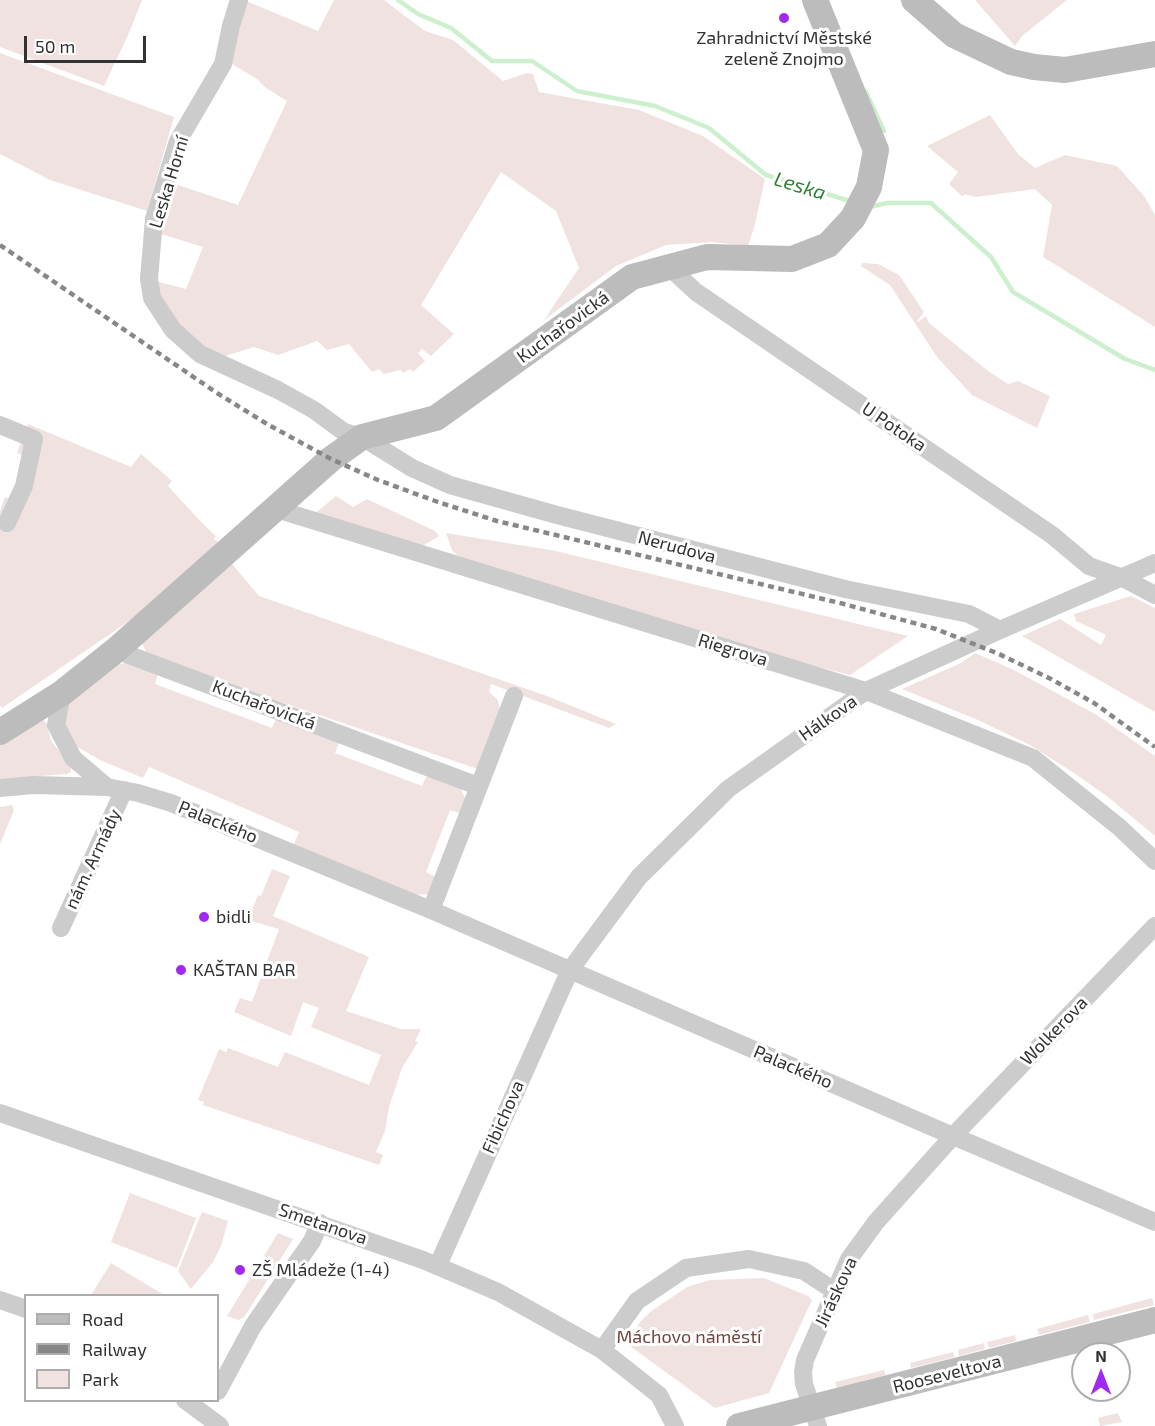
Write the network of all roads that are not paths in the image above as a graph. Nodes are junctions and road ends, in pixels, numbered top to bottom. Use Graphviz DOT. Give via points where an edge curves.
graph roads {
  1 [pos="239,0"];
  2 [pos="815,0"];
  3 [pos="914,0"];
  4 [pos="1155,54"];
  5 [pos="669,267"];
  6 [pos="0,425"];
  7 [pos="362,437"];
  8 [pos="276,509"];
  9 [pos="7,523"];
  10 [pos="1155,563"];
  11 [pos="1123,578"];
  12 [pos="1155,595"];
  13 [pos="1000,630"];
  14 [pos="117,650"];
  15 [pos="866,691"];
  16 [pos="63,693"];
  17 [pos="514,696"];
  18 [pos="0,732"];
  19 [pos="478,786"];
  20 [pos="0,788"];
  21 [pos="116,788"];
  22 [pos="1155,861"];
  23 [pos="431,910"];
  24 [pos="1155,926"];
  25 [pos="61,928"];
  26 [pos="570,970"];
  27 [pos="0,1113"];
  28 [pos="953,1136"];
  29 [pos="1155,1222"];
  30 [pos="320,1223"];
  31 [pos="438,1265"];
  32 [pos="836,1292"];
  33 [pos="0,1300"];
  34 [pos="24,1308"];
  35 [pos="1155,1320"];
  36 [pos="602,1350"];
  37 [pos="219,1389"];
  38 [pos="189,1402"];
  39 [pos="208,1407"];
  40 [pos="815,1417"];
  41 [pos="220,1426"];
  42 [pos="675,1426"];
  43 [pos="739,1426"];
  1 -- 7 [label="street, Leska Horní" via="223,64 178,141 154,219 149,279 152,298 173,330 200,354 278,390 344,432"];
  2 -- 5 [label="street, Kuchařovická" via="876,150 869,187 853,218 828,245 792,258 707,257"];
  3 -- 4 [label="street" via="954,35 1011,62 1034,68 1065,70"];
  5 -- 7 [label="street, Kuchařovická" via="632,277 436,418"];
  5 -- 11 [label="street, U Potoka" via="696,292 1052,535 1089,566"];
  6 -- 9 [label="street" via="34,439 24,486"];
  7 -- 8 [label="street, Kuchařovická" via="331,459"];
  7 -- 13 [label="street, Nerudova" via="412,468 450,485 844,589 969,614"];
  8 -- 14 [label="street, Kuchařovická"];
  8 -- 15 [label="street, Riegrova"];
  10 -- 11 [label="street, Hálkova"];
  11 -- 12 [label="street, U Potoka"];
  11 -- 13 [label="street, Hálkova"];
  13 -- 15 [label="street, Hálkova"];
  14 -- 16 [label="street, Kuchařovická"];
  14 -- 19 [label="street, Kuchařovická"];
  15 -- 22 [label="street, Riegrova" via="1033,758"];
  15 -- 26 [label="street, Hálkova" via="728,789 639,877"];
  16 -- 18 [label="street, Kuchařovická"];
  16 -- 21 [label="street, Palackého" via="56,725 73,758"];
  17 -- 19 [label="street"];
  19 -- 23 [label="street"];
  20 -- 21 [label="street, nám. Armády"];
  21 -- 23 [label="street, Palackého" via="171,803"];
  21 -- 25 [label="street, nám. Armády"];
  23 -- 26 [label="street, Palackého"];
  24 -- 28 [label="street, Wolkerova"];
  26 -- 28 [label="street, Palackého"];
  26 -- 31 [label="street, Fibichova"];
  27 -- 30 [label="street, Smetanova"];
  28 -- 29 [label="street, Palackého"];
  28 -- 32 [label="street, Jiráskova" via="876,1222 849,1259"];
  30 -- 31 [label="street, Smetanova"];
  30 -- 37 [label="street" via="312,1241 253,1326"];
  31 -- 36 [label="street, Smetanova" via="531,1309"];
  32 -- 36 [label="street" via="804,1271 748,1259 686,1268 637,1301"];
  32 -- 40 [label="street, Jiráskova" via="802,1372"];
  33 -- 34 [label="street"];
  35 -- 40 [label="street, Rooseveltova"];
  36 -- 42 [label="street, Smetanova" via="659,1395"];
  38 -- 39 [label="street"];
  39 -- 41 [label="street"];
  40 -- 43 [label="street, Rooseveltova"];
}
